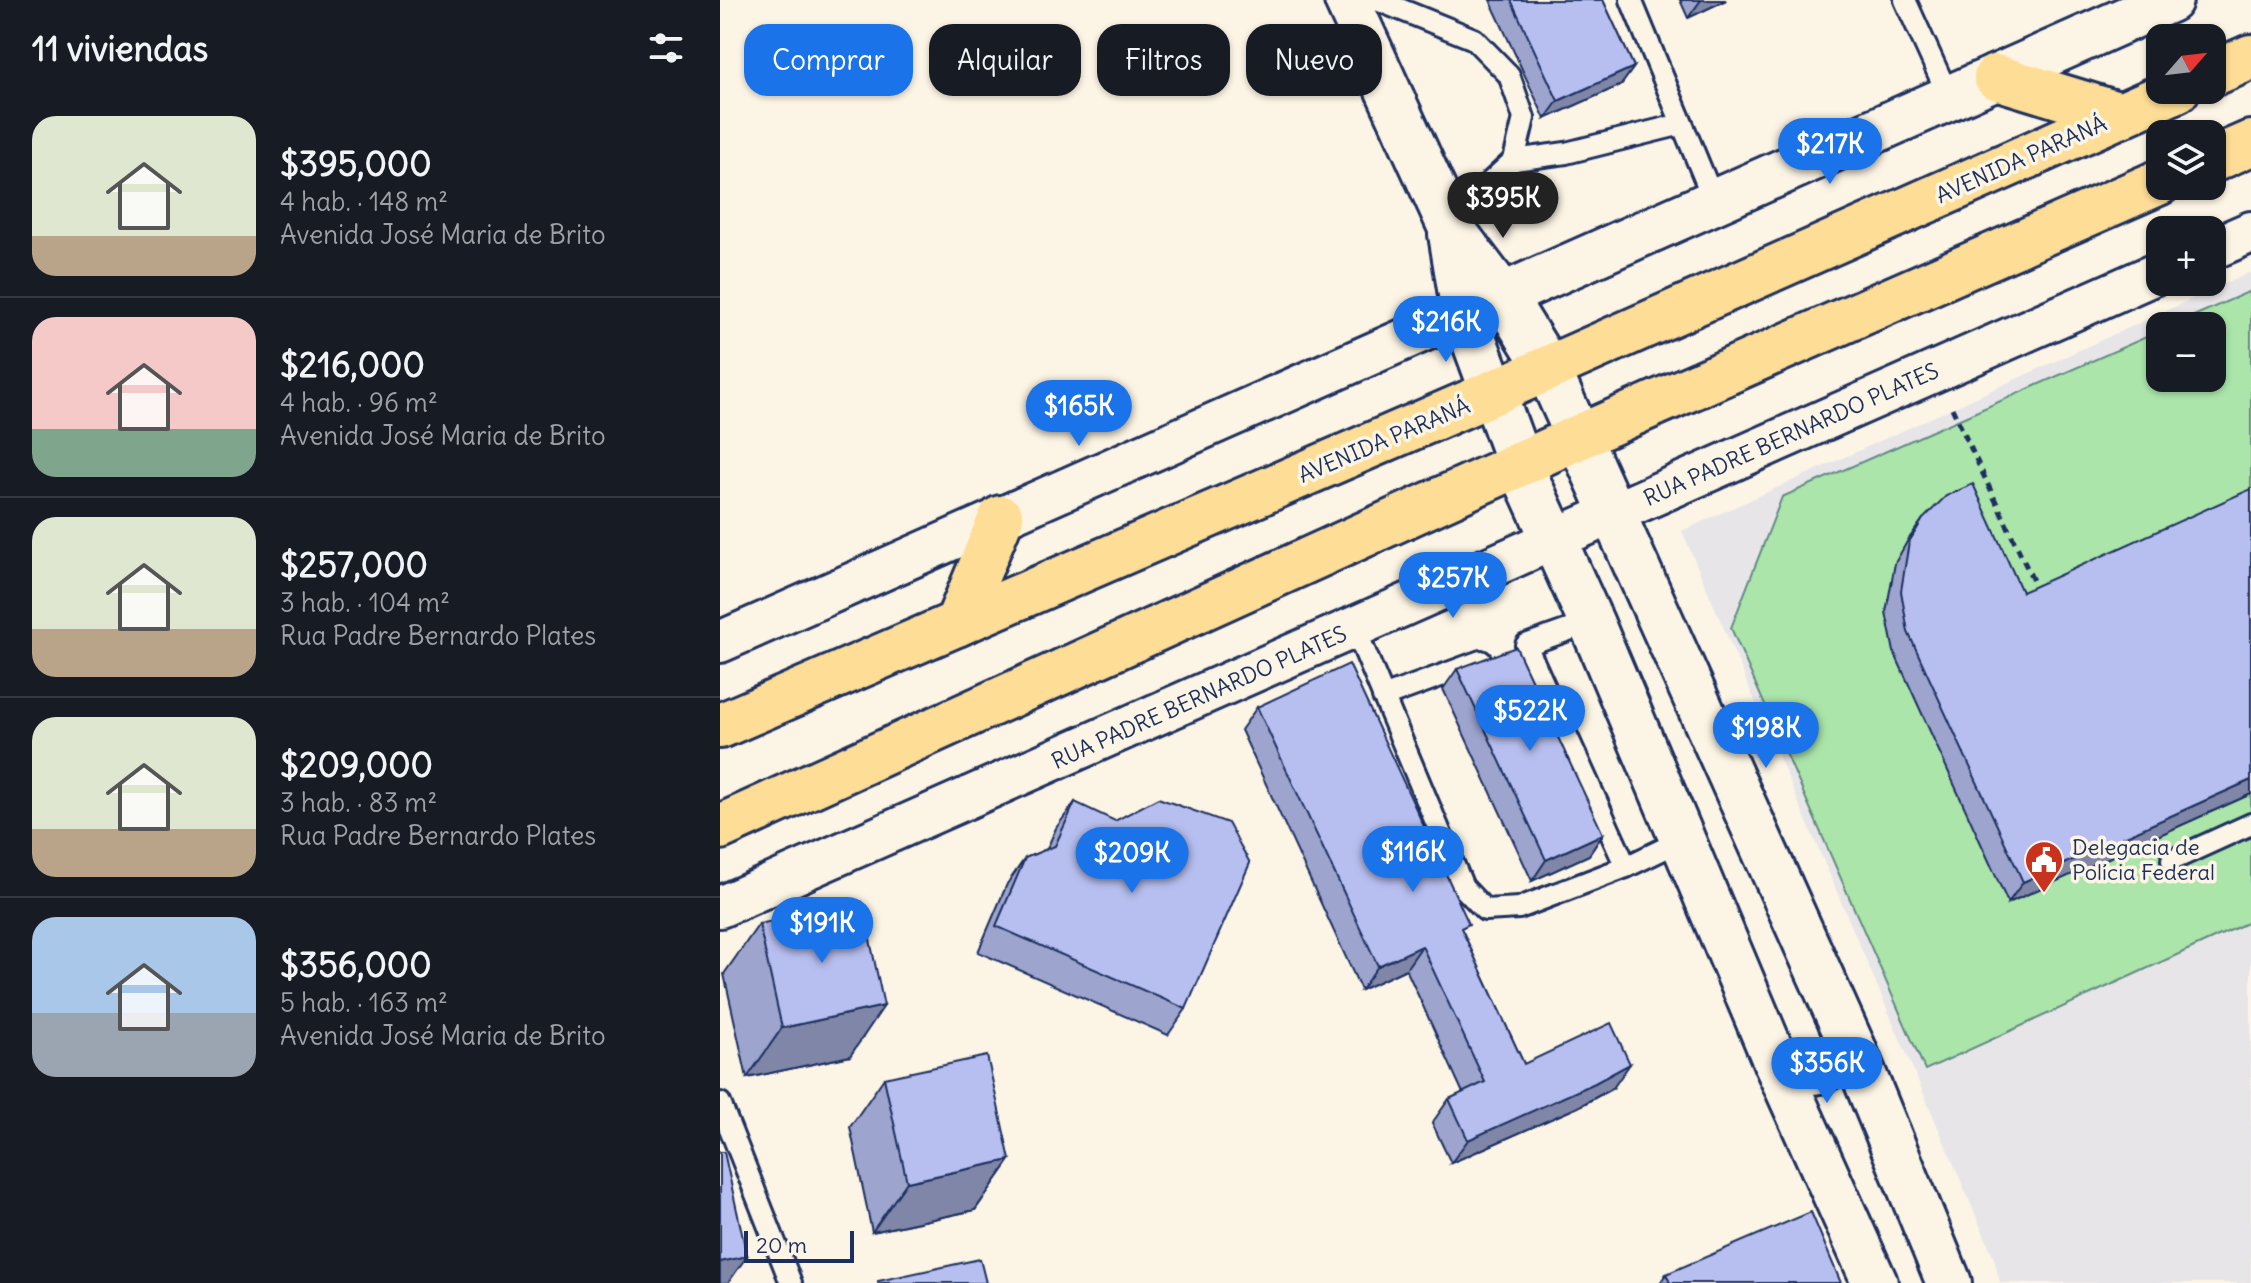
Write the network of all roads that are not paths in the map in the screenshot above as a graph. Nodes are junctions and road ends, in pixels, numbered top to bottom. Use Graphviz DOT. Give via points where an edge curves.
graph roads {
  1 [pos="1347,0"];
  2 [pos="1377,0"];
  3 [pos="1631,0"];
  4 [pos="1905,0"];
  5 [pos="2170,0"];
  6 [pos="2251,57"];
  7 [pos="2226,68"];
  8 [pos="1996,77"];
  9 [pos="1949,97"];
  10 [pos="2146,104"];
  11 [pos="2121,115"];
  12 [pos="1682,124"];
  13 [pos="2251,143"];
  14 [pos="2226,154"];
  15 [pos="1514,160"];
  16 [pos="2146,188"];
  17 [pos="1714,201"];
  18 [pos="1448,224"];
  19 [pos="2251,232"];
  20 [pos="2226,243"];
  21 [pos="2146,278"];
  22 [pos="1484,304"];
  23 [pos="1547,367"];
  24 [pos="1492,393"];
  25 [pos="1579,437"];
  26 [pos="1520,465"];
  27 [pos="1613,513"];
  28 [pos="1001,518"];
  29 [pos="1555,540"];
  30 [pos="1591,622"];
  31 [pos="957,624"];
  32 [pos="1355,628"];
  33 [pos="720,642"];
  34 [pos="1512,650"];
  35 [pos="1383,697"];
  36 [pos="720,726"];
  37 [pos="2251,824"];
  38 [pos="720,827"];
  39 [pos="1682,840"];
  40 [pos="2172,860"];
  41 [pos="1626,867"];
  42 [pos="720,907"];
  43 [pos="1853,1048"];
  44 [pos="1777,1065"];
  45 [pos="720,1103"];
  46 [pos="791,1283"];
  47 [pos="1875,1283"];
  48 [pos="1949,1283"];
  1 -- 18 [label="main road"];
  2 -- 15 [label="lane" via="1474,39 1509,75 1524,118"];
  3 -- 12 [label="lane"];
  4 -- 9 [label="lane"];
  5 -- 8 [label="main road"];
  6 -- 7 [label="main road"];
  8 -- 9 [label="main road"];
  8 -- 11 [label="main road"];
  9 -- 17 [label="main road"];
  10 -- 11 [label="main road, AVENIDA PARANÁ"];
  11 -- 23 [label="main road, AVENIDA PARANÁ"];
  12 -- 15 [label="lane" via="1566,153"];
  12 -- 17 [label="lane"];
  13 -- 14 [label="main road"];
  15 -- 18 [label="lane"];
  16 -- 25 [label="main road"];
  17 -- 22 [label="main road"];
  18 -- 22 [label="main road"];
  19 -- 20 [label="street"];
  21 -- 27 [label="street, RUA PADRE BERNARDO PLATES"];
  22 -- 23 [label="main road"];
  22 -- 24 [label="main road"];
  22 -- 28 [label="street"];
  23 -- 24 [label="main road, AVENIDA PARANÁ"];
  23 -- 25 [label="main road"];
  24 -- 26 [label="main road"];
  24 -- 31 [label="main road, AVENIDA PARANÁ"];
  25 -- 26 [label="main road"];
  25 -- 27 [label="main road"];
  26 -- 29 [label="main road"];
  26 -- 38 [label="main road"];
  27 -- 29 [label="street, RUA PADRE BERNARDO PLATES"];
  27 -- 43 [label="main road"];
  28 -- 31 [label="main road"];
  28 -- 33 [label="street"];
  29 -- 30 [label="main road"];
  29 -- 32 [label="street, RUA PADRE BERNARDO PLATES"];
  30 -- 34 [label="lane"];
  30 -- 39 [label="main road"];
  31 -- 36 [label="main road, AVENIDA PARANÁ"];
  32 -- 35 [label="lane"];
  32 -- 42 [label="street, RUA PADRE BERNARDO PLATES"];
  34 -- 35 [label="lane"];
  34 -- 41 [label="lane"];
  35 -- 41 [label="lane" via="1463,887 1485,910 1519,908"];
  37 -- 40 [label="lane"];
  39 -- 41 [label="lane"];
  39 -- 44 [label="main road"];
  43 -- 44 [label="main road" via="1826,1071 1807,1073"];
  43 -- 48 [label="main road"];
  44 -- 47 [label="main road"];
  45 -- 46 [label="lane"];
}
